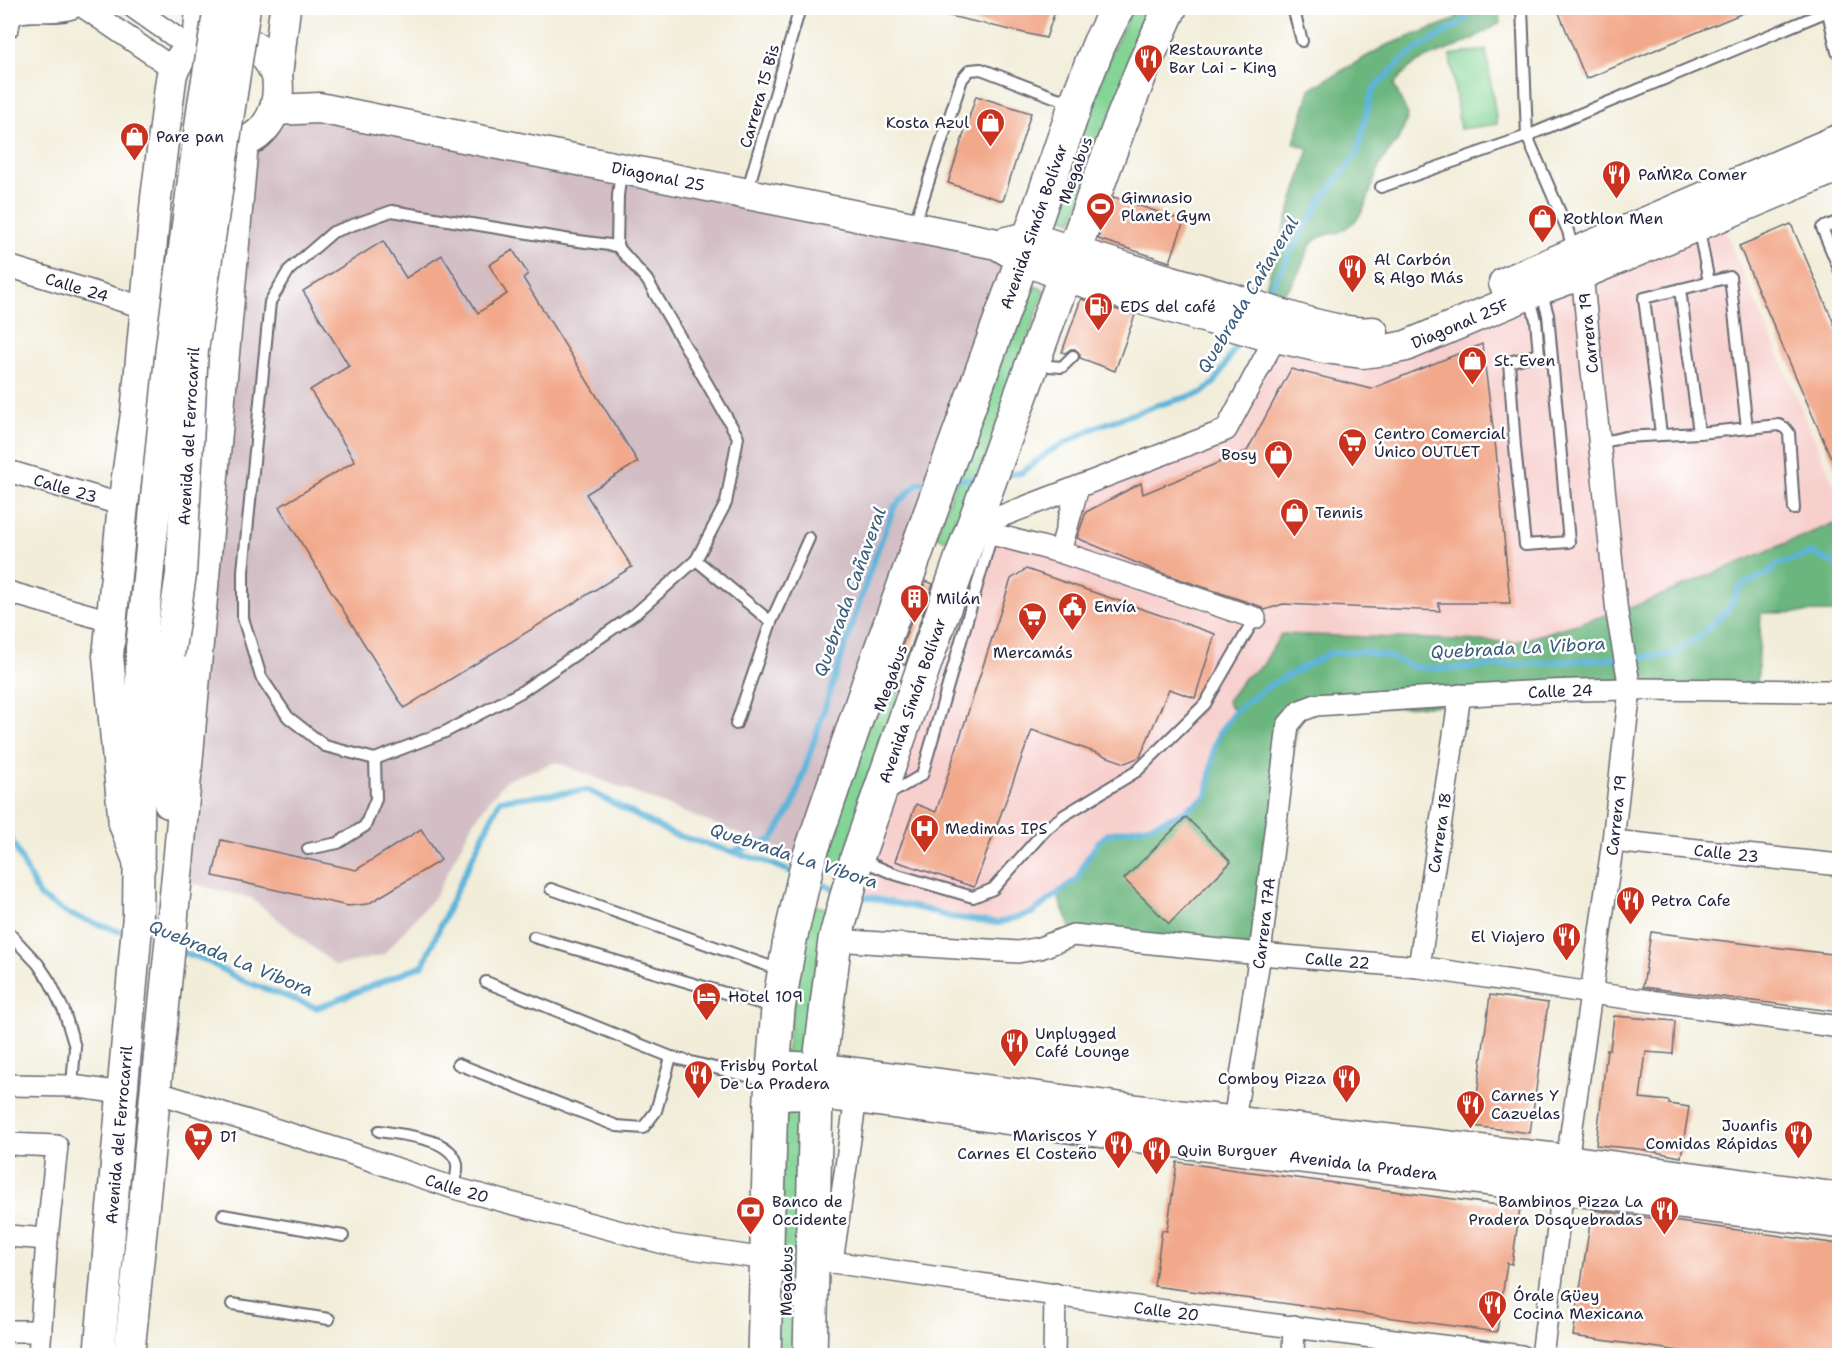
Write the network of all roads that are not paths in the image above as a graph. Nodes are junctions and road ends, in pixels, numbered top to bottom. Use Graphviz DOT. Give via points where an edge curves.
graph roads {
  1 [pos="72,8"];
  2 [pos="85,8"];
  3 [pos="134,8"];
  4 [pos="201,8"];
  5 [pos="219,8"];
  6 [pos="244,8"];
  7 [pos="285,8"];
  8 [pos="800,8"];
  9 [pos="1117,8"];
  10 [pos="1160,8"];
  11 [pos="1170,8"];
  12 [pos="1293,8"];
  13 [pos="1524,8"];
  14 [pos="1828,9"];
  15 [pos="8,27"];
  16 [pos="1302,41"];
  17 [pos="1837,52"];
  18 [pos="183,65"];
  19 [pos="1128,75"];
  20 [pos="277,91"];
  21 [pos="1076,103"];
  22 [pos="1527,136"];
  23 [pos="1839,139"];
  24 [pos="243,143"];
  25 [pos="1839,166"];
  26 [pos="622,168"];
  27 [pos="1381,187"];
  28 [pos="747,194"];
  29 [pos="1839,221"];
  30 [pos="1697,225"];
  31 [pos="914,226"];
  32 [pos="617,246"];
  33 [pos="1574,253"];
  34 [pos="1045,256"];
  35 [pos="8,266"];
  36 [pos="1839,271"];
  37 [pos="1710,282"];
  38 [pos="1680,289"];
  39 [pos="1535,292"];
  40 [pos="146,308"];
  41 [pos="1233,313"];
  42 [pos="1274,324"];
  43 [pos="1073,356"];
  44 [pos="1033,365"];
  45 [pos="1747,428"];
  46 [pos="1700,433"];
  47 [pos="1660,434"];
  48 [pos="1600,443"];
  49 [pos="8,471"];
  50 [pos="1078,487"];
  51 [pos="123,505"];
  52 [pos="1794,509"];
  53 [pos="980,516"];
  54 [pos="809,538"];
  55 [pos="1060,552"];
  56 [pos="951,554"];
  57 [pos="696,560"];
  58 [pos="8,592"];
  59 [pos="1255,618"];
  60 [pos="110,621"];
  61 [pos="771,622"];
  62 [pos="155,651"];
  63 [pos="1630,689"];
  64 [pos="1839,690"];
  65 [pos="1460,695"];
  66 [pos="736,724"];
  67 [pos="1288,725"];
  68 [pos="375,759"];
  69 [pos="1613,841"];
  70 [pos="308,849"];
  71 [pos="178,865"];
  72 [pos="1839,865"];
  73 [pos="140,866"];
  74 [pos="844,885"];
  75 [pos="551,889"];
  76 [pos="8,932"];
  77 [pos="534,937"];
  78 [pos="1260,954"];
  79 [pos="1419,967"];
  80 [pos="784,971"];
  81 [pos="486,982"];
  82 [pos="1591,993"];
  83 [pos="778,1009"];
  84 [pos="1839,1027"];
  85 [pos="671,1057"];
  86 [pos="458,1064"];
  87 [pos="790,1079"];
  88 [pos="8,1085"];
  89 [pos="72,1086"];
  90 [pos="156,1092"];
  91 [pos="122,1093"];
  92 [pos="856,1098"];
  93 [pos="1234,1121"];
  94 [pos="379,1131"];
  95 [pos="8,1144"];
  96 [pos="1567,1160"];
  97 [pos="780,1181"];
  98 [pos="454,1188"];
  99 [pos="1563,1189"];
  100 [pos="1839,1198"];
  101 [pos="223,1215"];
  102 [pos="1839,1223"];
  103 [pos="8,1236"];
  104 [pos="343,1236"];
  105 [pos="47,1239"];
  106 [pos="822,1262"];
  107 [pos="772,1271"];
  108 [pos="1055,1294"];
  109 [pos="232,1304"];
  110 [pos="329,1319"];
  111 [pos="1294,1326"];
  112 [pos="8,1331"];
  113 [pos="41,1331"];
  114 [pos="39,1356"];
  115 [pos="99,1356"];
  116 [pos="129,1356"];
  117 [pos="764,1356"];
  118 [pos="799,1356"];
  119 [pos="810,1356"];
  120 [pos="1054,1356"];
  121 [pos="1293,1356"];
  122 [pos="1521,1356"];
  123 [pos="1542,1356"];
  1 -- 15 [label="street" via="22,10 11,15"];
  2 -- 18 [label="street"];
  3 -- 18 [label="street"];
  4 -- 18 [label="main road"];
  5 -- 62 [label="main road, Avenida del Ferrocarril, bridge" via="171,346"];
  6 -- 62 [label="main road, Avenida del Ferrocarril, bridge" via="193,350 181,574"];
  7 -- 20 [label="main road"];
  8 -- 28 [label="lane, Carrera 15 Bis"];
  9 -- 21 [label="main road, Avenida Simón Bolívar"];
  10 -- 19 [label="lane"];
  11 -- 34 [label="main road, Avenida Simón Bolívar" via="1118,130"];
  12 -- 16 [label="lane"];
  13 -- 22 [label="lane"];
  14 -- 17 [label="lane"];
  14 -- 22 [label="lane"];
  18 -- 20 [label="main road" via="211,39 238,40 262,53"];
  18 -- 24 [label="main road" via="171,108 176,118 190,135 210,145"];
  18 -- 40 [label="main road" via="156,198"];
  20 -- 24 [label="main road" via="266,127"];
  20 -- 26 [label="main road, Diagonal 25" via="319,108"];
  21 -- 31 [label="lane" via="981,69 970,70 962,79"];
  21 -- 34 [label="main road, Avenida Simón Bolívar"];
  22 -- 27 [label="lane"];
  22 -- 33 [label="lane"];
  23 -- 33 [label="main road, Diagonal 25F"];
  24 -- 71 [label="main road"];
  25 -- 30 [label="main road, Diagonal 25F"];
  26 -- 28 [label="main road, Diagonal 25"];
  26 -- 32 [label="lane"];
  28 -- 31 [label="main road, Diagonal 25"];
  29 -- 36 [label="lane" via="1822,228"];
  30 -- 33 [label="main road, Diagonal 25F"];
  30 -- 37 [label="lane"];
  31 -- 34 [label="main road, Diagonal 25"];
  32 -- 57 [label="lane" via="647,280 738,437 726,503"];
  32 -- 68 [label="lane" via="392,211 333,232 289,270 270,302 243,571 243,618 261,677 288,717 325,746"];
  33 -- 39 [label="main road, Diagonal 25F"];
  33 -- 42 [label="main road, Diagonal 25F" via="1384,331 1366,333"];
  33 -- 48 [label="street, Carrera 19"];
  34 -- 41 [label="main road, Diagonal 25F"];
  34 -- 41 [label="main road, Diagonal 25F" via="1098,292"];
  34 -- 44 [label="main road, Avenida Simón Bolívar"];
  34 -- 80 [label="main road, Avenida Simón Bolívar" via="956,441 808,861 804,911"];
  35 -- 40 [label="street, Calle 24"];
  37 -- 38 [label="lane"];
  37 -- 45 [label="lane" via="1731,277"];
  38 -- 46 [label="lane"];
  38 -- 47 [label="lane" via="1644,298"];
  39 -- 39 [label="lane" via="1539,354 1509,362 1525,545 1569,542 1548,315"];
  39 -- 42 [label="main road, Diagonal 25F" via="1386,350 1342,351"];
  40 -- 51 [label="main road"];
  41 -- 42 [label="main road, Diagonal 25F"];
  42 -- 50 [label="street" via="1226,430"];
  43 -- 44 [label="lane" via="1062,367"];
  44 -- 53 [label="main road, Avenida Simón Bolívar" via="996,444"];
  45 -- 46 [label="lane"];
  45 -- 52 [label="lane" via="1779,425 1789,433"];
  46 -- 47 [label="lane"];
  47 -- 48 [label="lane"];
  48 -- 63 [label="street, Carrera 19"];
  49 -- 51 [label="street, Calle 23"];
  50 -- 53 [label="street"];
  50 -- 55 [label="street"];
  51 -- 60 [label="main road"];
  53 -- 55 [label="street"];
  53 -- 56 [label="lane"];
  53 -- 74 [label="main road, Avenida Simón Bolívar"];
  54 -- 61 [label="lane"];
  55 -- 59 [label="street"];
  57 -- 61 [label="lane"];
  57 -- 68 [label="lane" via="636,613 521,692 445,732"];
  58 -- 60 [label="street"];
  59 -- 74 [label="lane" via="1205,704 1137,771 1046,829 993,889 973,897 894,874"];
  60 -- 73 [label="main road" via="108,656 124,824"];
  61 -- 66 [label="lane"];
  62 -- 71 [label="main road, Avenida del Ferrocarril" via="166,782"];
  62 -- 73 [label="main road, Avenida del Ferrocarril"];
  63 -- 64 [label="street, Calle 24"];
  63 -- 65 [label="street, Calle 24"];
  63 -- 69 [label="street, Carrera 19"];
  65 -- 67 [label="street, Calle 24" via="1316,705 1300,711"];
  65 -- 79 [label="street, Carrera 18"];
  67 -- 78 [label="street, Carrera 17A"];
  68 -- 70 [label="lane" via="376,800 365,826 338,843"];
  69 -- 72 [label="street, Calle 23"];
  69 -- 82 [label="street, Carrera 19"];
  71 -- 90 [label="main road, Avenida del Ferrocarril"];
  73 -- 91 [label="main road, Avenida del Ferrocarril"];
  74 -- 78 [label="street, Calle 22" via="1018,952 1073,935"];
  74 -- 87 [label="main road, Avenida Simón Bolívar"];
  75 -- 80 [label="lane"];
  76 -- 89 [label="lane" via="38,964 64,1011 75,1047"];
  77 -- 83 [label="lane"];
  78 -- 79 [label="street, Calle 22"];
  78 -- 93 [label="street, Carrera 17A"];
  79 -- 82 [label="street, Calle 22"];
  80 -- 83 [label="main road, Avenida Simón Bolívar"];
  81 -- 85 [label="lane"];
  82 -- 84 [label="street, Calle 22"];
  82 -- 96 [label="street, Carrera 19"];
  83 -- 87 [label="main road, Avenida Simón Bolívar"];
  85 -- 86 [label="lane" via="656,1111 643,1128 617,1126"];
  85 -- 87 [label="lane"];
  87 -- 92 [label="main road, Avenida la Pradera"];
  87 -- 93 [label="main road, Avenida la Pradera"];
  87 -- 106 [label="main road, Avenida Simón Bolívar"];
  87 -- 107 [label="main road, Avenida Simón Bolívar"];
  87 -- 118 [label="lane, Megabus"];
  88 -- 89 [label="street"];
  89 -- 91 [label="street"];
  90 -- 98 [label="street, Calle 20"];
  90 -- 116 [label="main road, Avenida del Ferrocarril"];
  91 -- 115 [label="main road, Avenida del Ferrocarril"];
  92 -- 99 [label="main road, Avenida la Pradera" via="1178,1143"];
  92 -- 106 [label="street"];
  93 -- 96 [label="main road, Avenida la Pradera"];
  94 -- 98 [label="lane" via="427,1139 451,1152 457,1165"];
  95 -- 105 [label="street" via="57,1146"];
  96 -- 99 [label="street, Carrera 19"];
  96 -- 100 [label="main road, Avenida la Pradera"];
  97 -- 107 [label="lane, Megabus"];
  98 -- 107 [label="street, Calle 20"];
  99 -- 102 [label="main road, Avenida la Pradera"];
  99 -- 123 [label="street, Carrera 19"];
  101 -- 104 [label="lane"];
  103 -- 105 [label="street"];
  105 -- 113 [label="street"];
  106 -- 108 [label="street, Calle 20"];
  106 -- 119 [label="main road, Avenida Simón Bolívar"];
  107 -- 117 [label="main road, Avenida Simón Bolívar"];
  108 -- 111 [label="street, Calle 20"];
  108 -- 120 [label="street"];
  109 -- 110 [label="lane"];
  111 -- 121 [label="street"];
  111 -- 122 [label="street, Calle 20"];
  112 -- 113 [label="street"];
  113 -- 114 [label="street"];
}
